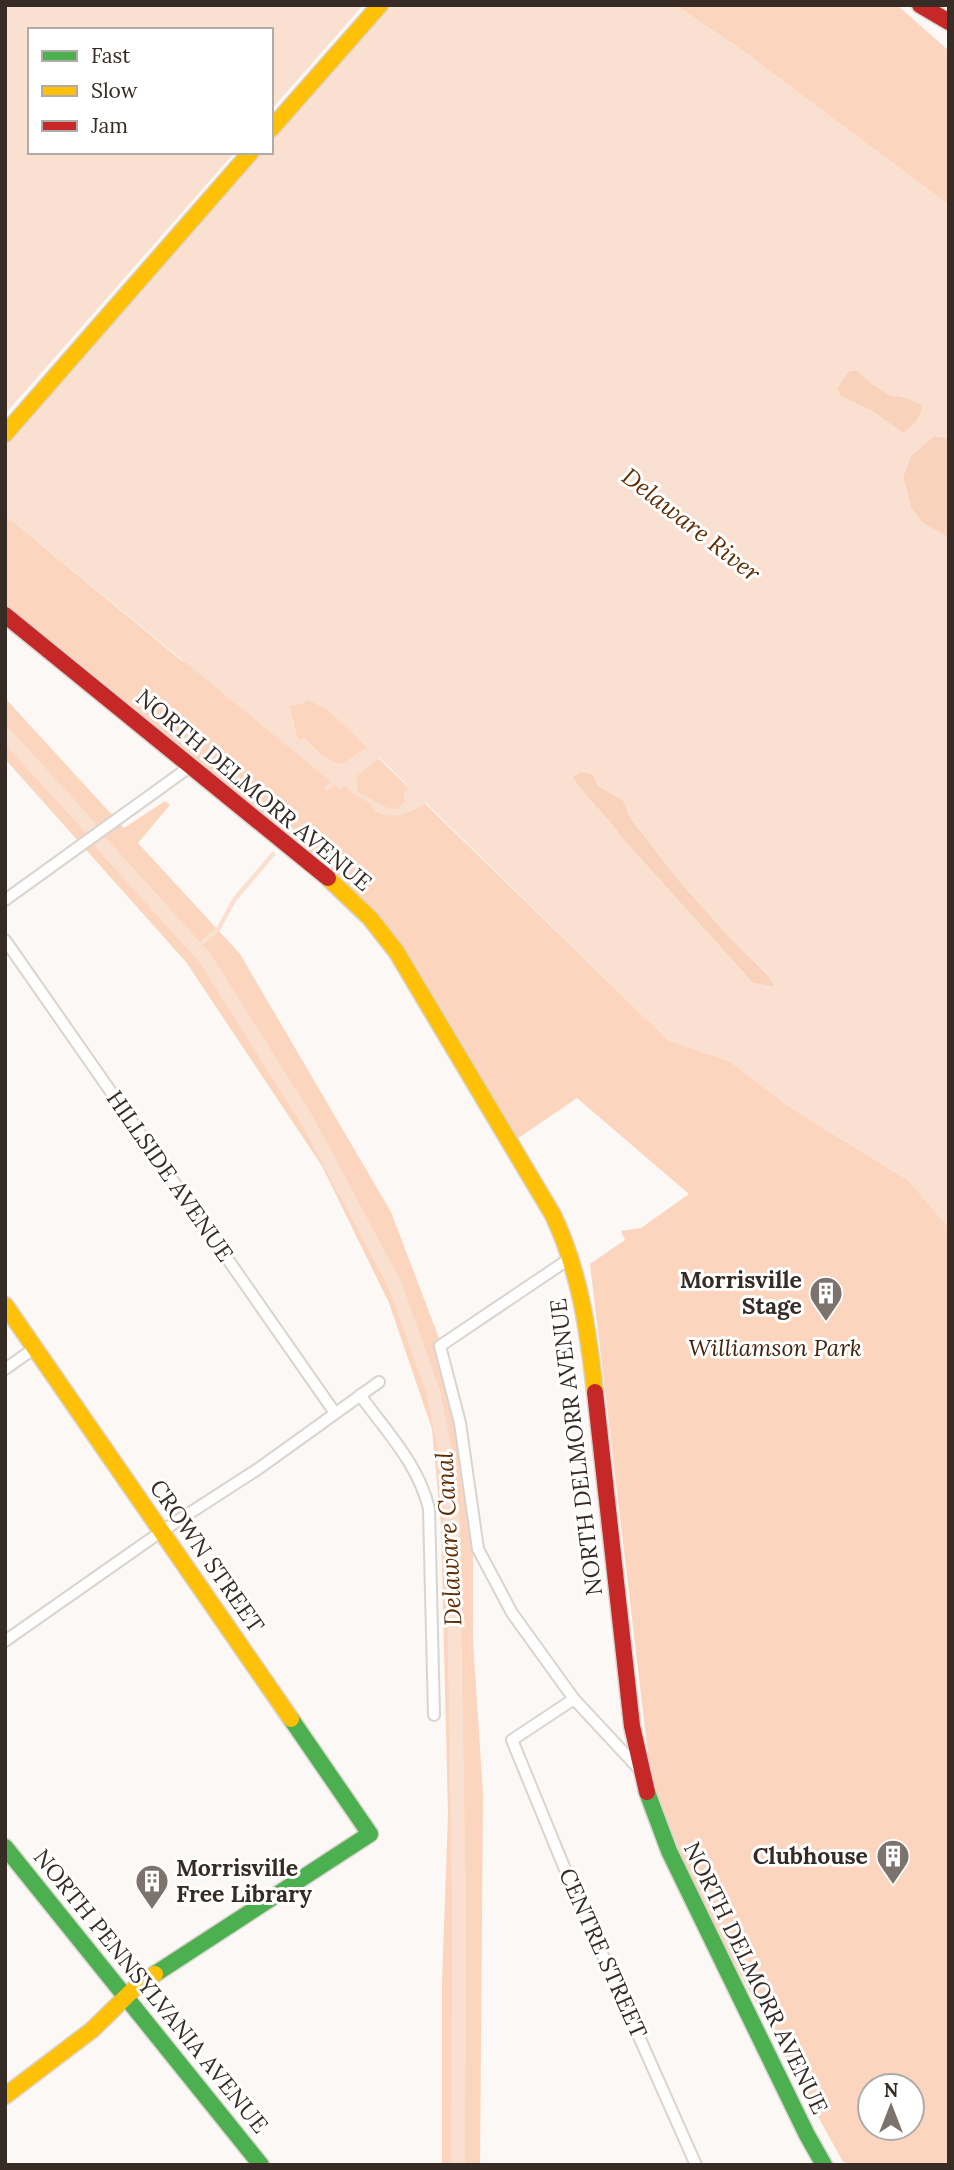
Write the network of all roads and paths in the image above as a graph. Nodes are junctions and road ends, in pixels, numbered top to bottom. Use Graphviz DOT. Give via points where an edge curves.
graph roads {
  1 [pos="380,5"];
  2 [pos="920,5"];
  3 [pos="936,5"];
  4 [pos="949,16"];
  5 [pos="949,22"];
  6 [pos="273,128"];
  7 [pos="249,154"];
  8 [pos="5,434"];
  9 [pos="5,615"];
  10 [pos="191,766"];
  11 [pos="5,900"];
  12 [pos="5,940"];
  13 [pos="572,1257"];
  14 [pos="5,1305"];
  15 [pos="35,1348"];
  16 [pos="5,1369"];
  17 [pos="379,1382"];
  18 [pos="360,1395"];
  19 [pos="335,1413"];
  20 [pos="162,1531"];
  21 [pos="5,1641"];
  22 [pos="575,1699"];
  23 [pos="434,1715"];
  24 [pos="641,1771"];
  25 [pos="5,1847"];
  26 [pos="128,1997"];
  27 [pos="5,2096"];
  28 [pos="261,2165"];
  29 [pos="696,2165"];
  30 [pos="824,2165"];
  1 -- 6 [label="main road"];
  2 -- 5 [label="main road"];
  3 -- 4 [label="main road"];
  7 -- 8 [label="main road"];
  9 -- 10 [label="main road, NORTH DELMORR AVENUE"];
  10 -- 11 [label="street"];
  10 -- 13 [label="main road, NORTH DELMORR AVENUE" via="346,893 391,942 553,1215"];
  12 -- 19 [label="street, HILLSIDE AVENUE"];
  13 -- 22 [label="street" via="440,1346 460,1423 478,1549 512,1613"];
  13 -- 24 [label="main road, NORTH DELMORR AVENUE" via="587,1322 632,1726"];
  14 -- 15 [label="main road, CROWN STREET"];
  15 -- 16 [label="street"];
  15 -- 20 [label="main road, CROWN STREET"];
  17 -- 18 [label="street"];
  18 -- 19 [label="street"];
  18 -- 23 [label="street" via="407,1458 429,1509"];
  19 -- 20 [label="street"];
  20 -- 21 [label="street"];
  20 -- 26 [label="main road, CROWN STREET" via="370,1834 138,1985"];
  22 -- 24 [label="street"];
  22 -- 29 [label="street, CENTRE STREET" via="512,1740"];
  24 -- 30 [label="main road, NORTH DELMORR AVENUE" via="668,1851"];
  25 -- 26 [label="main road, NORTH PENNSYLVANIA AVENUE"];
  26 -- 27 [label="main road"];
  26 -- 28 [label="main road, NORTH PENNSYLVANIA AVENUE"];
}
